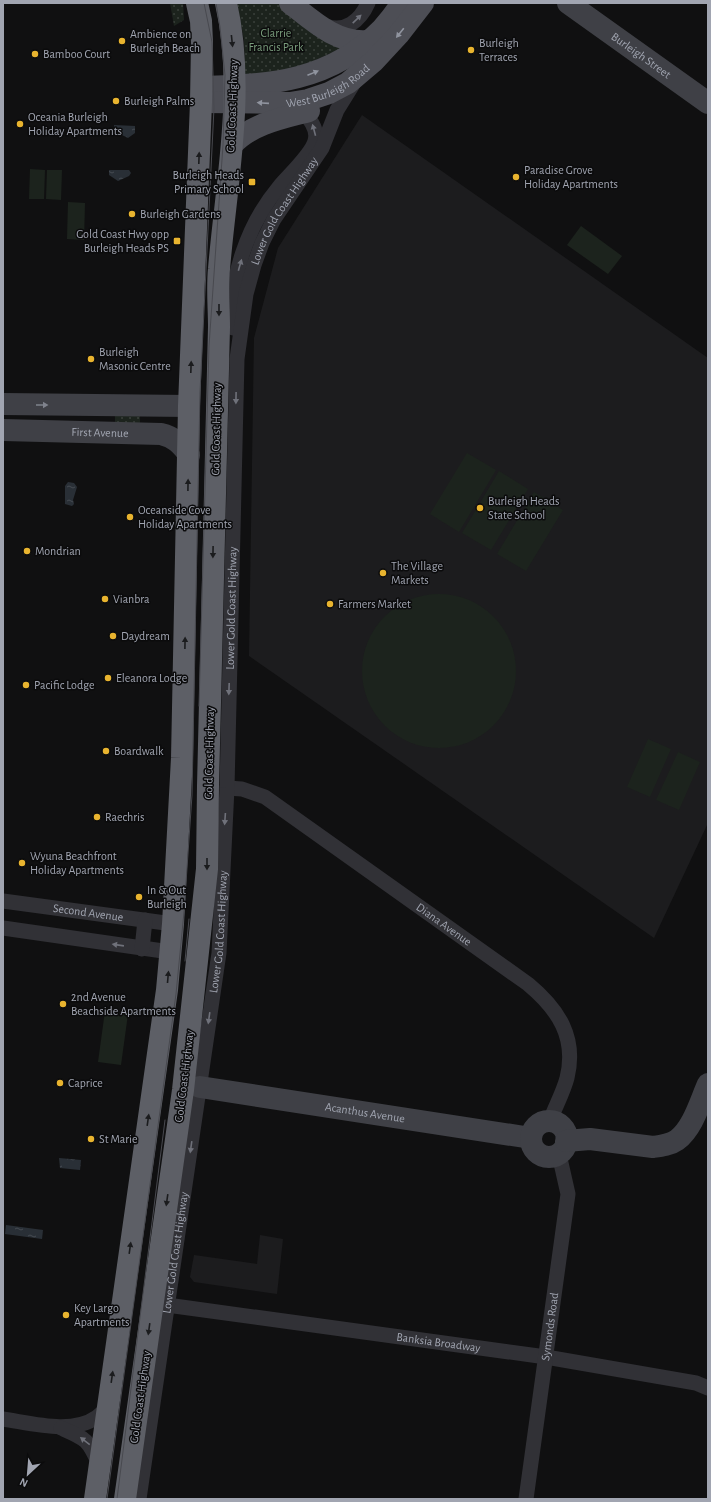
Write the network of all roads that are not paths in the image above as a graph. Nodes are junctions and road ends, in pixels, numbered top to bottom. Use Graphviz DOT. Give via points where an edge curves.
graph roads {
  1 [pos="197,3"];
  2 [pos="226,3"];
  3 [pos="290,3"];
  4 [pos="368,3"];
  5 [pos="402,3"];
  6 [pos="423,3"];
  7 [pos="571,5"];
  8 [pos="314,21"];
  9 [pos="368,41"];
  10 [pos="359,75"];
  11 [pos="202,94"];
  12 [pos="234,95"];
  13 [pos="708,103"];
  14 [pos="299,107"];
  15 [pos="232,145"];
  16 [pos="316,149"];
  17 [pos="274,219"];
  18 [pos="255,225"];
  19 [pos="237,359"];
  20 [pos="3,404"];
  21 [pos="189,406"];
  22 [pos="3,430"];
  23 [pos="189,455"];
  24 [pos="227,788"];
  25 [pos="3,900"];
  26 [pos="145,920"];
  27 [pos="173,924"];
  28 [pos="3,928"];
  29 [pos="142,948"];
  30 [pos="170,952"];
  31 [pos="708,1084"];
  32 [pos="200,1087"];
  33 [pos="550,1121"];
  34 [pos="531,1138"];
  35 [pos="561,1148"];
  36 [pos="167,1305"];
  37 [pos="546,1357"];
  38 [pos="708,1388"];
  39 [pos="108,1406"];
  40 [pos="3,1418"];
  41 [pos="60,1427"];
  42 [pos="100,1465"];
  43 [pos="95,1499"];
  44 [pos="125,1499"];
  45 [pos="139,1499"];
  46 [pos="526,1499"];
  1 -- 11 [label="highway" via="202,37"];
  2 -- 12 [label="highway, Gold Coast Highway, one-way" via="234,59"];
  3 -- 8 [label="main road"];
  8 -- 4 [label="street, one-way" via="331,28 346,27 357,20"];
  5 -- 9 [label="main road, West Burleigh Road"];
  6 -- 10 [label="main road, West Burleigh Road, one-way" via="387,49"];
  7 -- 13 [label="street, Burleigh Street"];
  8 -- 9 [label="main road" via="343,39"];
  12 -- 9 [label="main road, West Burleigh Road, one-way" via="308,76 342,59"];
  10 -- 14 [label="main road, West Burleigh Road" via="334,98 319,107"];
  10 -- 16 [label="street, Lower Gold Coast Highway" via="336,110 326,138"];
  11 -- 12 [label="main road, West Burleigh Road"];
  21 -- 11 [label="highway, one-way"];
  14 -- 12 [label="main road, West Burleigh Road, one-way"];
  12 -- 15 [label="highway, Gold Coast Highway"];
  14 -- 15 [label="main road" via="250,130"];
  16 -- 14 [label="street, Lower Gold Coast Highway, one-way" via="312,122"];
  15 -- 44 [label="highway, Gold Coast Highway, one-way" via="218,271 208,869 183,1090"];
  16 -- 17 [label="street, Lower Gold Coast Highway"];
  16 -- 18 [label="street, Lower Gold Coast Highway" via="274,193"];
  17 -- 18 [label="street" via="267,219"];
  17 -- 19 [label="street, Lower Gold Coast Highway" via="262,243 249,280"];
  19 -- 18 [label="street, Lower Gold Coast Highway, one-way" via="233,326 235,284 245,248"];
  19 -- 24 [label="street, Lower Gold Coast Highway, one-way"];
  20 -- 21 [label="street, one-way"];
  21 -- 23 [label="highway"];
  22 -- 23 [label="street, First Avenue" via="161,434 172,437"];
  27 -- 23 [label="highway, one-way" via="182,765"];
  24 -- 32 [label="street, Lower Gold Coast Highway, one-way" via="219,953"];
  24 -- 33 [label="street, Diana Avenue" via="242,789 265,797 543,996 562,1023 569,1047 567,1078"];
  25 -- 26 [label="street, Second Avenue"];
  26 -- 27 [label="street, Second Avenue"];
  26 -- 29 [label="street"];
  27 -- 30 [label="highway"];
  29 -- 28 [label="street, one-way"];
  29 -- 30 [label="street"];
  39 -- 30 [label="highway, one-way" via="167,990"];
  31 -- 35 [label="street" via="686,1129 676,1140 653,1148 590,1138"];
  32 -- 34 [label="street, Acanthus Avenue"];
  32 -- 36 [label="street, Lower Gold Coast Highway, one-way"];
  33 -- 34 [label="street" via="539,1124 532,1132"];
  33 -- 35 [label="street" via="560,1125 564,1130"];
  34 -- 35 [label="street" via="531,1144 538,1154 544,1156"];
  35 -- 37 [label="street, Symonds Road" via="561,1163 568,1194"];
  36 -- 37 [label="street, Banksia Broadway"];
  36 -- 45 [label="street, Lower Gold Coast Highway"];
  37 -- 38 [label="street, Banksia Broadway" via="696,1383"];
  37 -- 46 [label="street, Symonds Road"];
  39 -- 41 [label="street" via="98,1417 87,1423"];
  39 -- 42 [label="highway"];
  40 -- 41 [label="street"];
  42 -- 41 [label="street, one-way" via="84,1439"];
  42 -- 43 [label="highway"];
}
